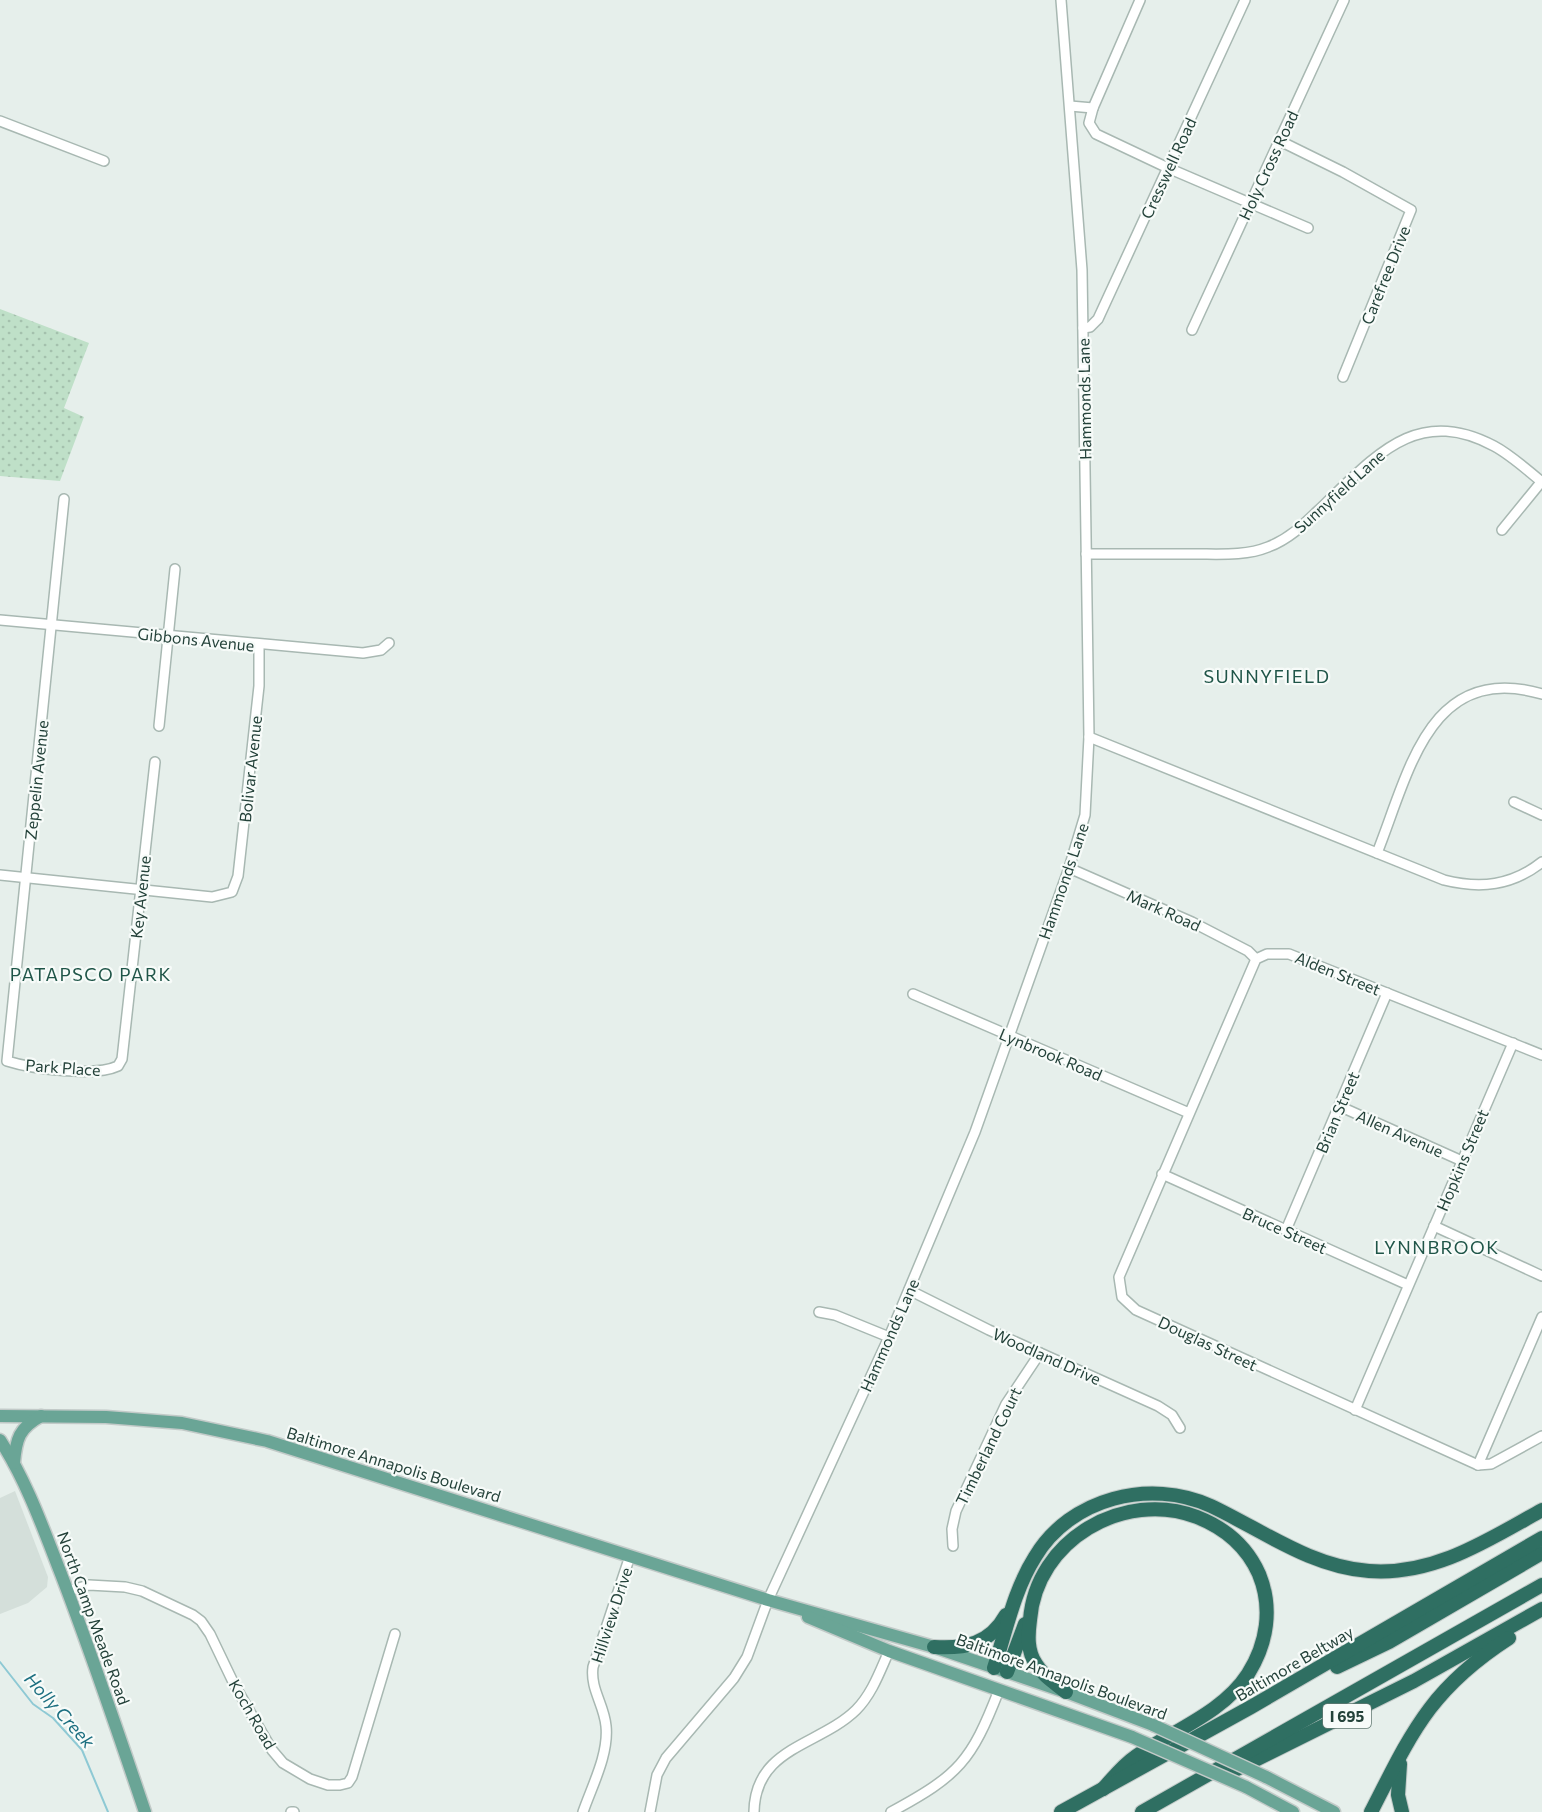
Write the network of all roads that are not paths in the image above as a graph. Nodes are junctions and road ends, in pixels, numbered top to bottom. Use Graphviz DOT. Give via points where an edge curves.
graph roads {
  1 [pos="1061,0"];
  2 [pos="1140,0"];
  3 [pos="1245,0"];
  4 [pos="1344,0"];
  5 [pos="1070,106"];
  6 [pos="1092,108"];
  7 [pos="0,122"];
  8 [pos="1280,141"];
  9 [pos="104,160"];
  10 [pos="1168,168"];
  11 [pos="1251,203"];
  12 [pos="1308,228"];
  13 [pos="1083,328"];
  14 [pos="1192,330"];
  15 [pos="1343,377"];
  16 [pos="1542,481"];
  17 [pos="64,499"];
  18 [pos="1502,530"];
  19 [pos="1086,554"];
  20 [pos="175,569"];
  21 [pos="0,620"];
  22 [pos="51,625"];
  23 [pos="168,636"];
  24 [pos="389,643"];
  25 [pos="259,645"];
  26 [pos="1542,694"];
  27 [pos="159,726"];
  28 [pos="1089,737"];
  29 [pos="155,762"];
  30 [pos="1514,802"];
  31 [pos="1542,815"];
  32 [pos="1377,853"];
  33 [pos="1542,862"];
  34 [pos="1069,868"];
  35 [pos="0,875"];
  36 [pos="26,878"];
  37 [pos="141,890"];
  38 [pos="1256,959"];
  39 [pos="1387,993"];
  40 [pos="913,994"];
  41 [pos="1009,1035"];
  42 [pos="1513,1043"];
  43 [pos="1542,1055"];
  44 [pos="7,1061"];
  45 [pos="118,1066"];
  46 [pos="1339,1106"];
  47 [pos="1189,1113"];
  48 [pos="1462,1161"];
  49 [pos="1162,1174"];
  50 [pos="1434,1226"];
  51 [pos="1286,1230"];
  52 [pos="1542,1276"];
  53 [pos="1408,1286"];
  54 [pos="909,1290"];
  55 [pos="819,1312"];
  56 [pos="1542,1317"];
  57 [pos="889,1337"];
  58 [pos="1040,1353"];
  59 [pos="1355,1410"];
  60 [pos="0,1416"];
  61 [pos="41,1416"];
  62 [pos="1180,1428"];
  63 [pos="1542,1436"];
  64 [pos="0,1440"];
  65 [pos="14,1463"];
  66 [pos="1478,1466"];
  67 [pos="1542,1509"];
  68 [pos="1542,1538"];
  69 [pos="953,1546"];
  70 [pos="1542,1553"];
  71 [pos="630,1556"];
  72 [pos="1542,1585"];
  73 [pos="68,1591"];
  74 [pos="1018,1592"];
  75 [pos="768,1600"];
  76 [pos="1031,1608"];
  77 [pos="1542,1609"];
  78 [pos="1542,1616"];
  79 [pos="395,1634"];
  80 [pos="934,1647"];
  81 [pos="890,1650"];
  82 [pos="1001,1670"];
  83 [pos="999,1690"];
  84 [pos="1066,1692"];
  85 [pos="1251,1707"];
  86 [pos="1404,1749"];
  87 [pos="1103,1789"];
  88 [pos="145,1812"];
  89 [pos="583,1812"];
  90 [pos="650,1812"];
  91 [pos="754,1812"];
  92 [pos="891,1812"];
  93 [pos="1061,1812"];
  94 [pos="1142,1812"];
  95 [pos="1147,1812"];
  96 [pos="1293,1812"];
  97 [pos="1334,1812"];
  98 [pos="1371,1812"];
  99 [pos="1402,1812"];
  1 -- 5 [label="street, Hammonds Lane"];
  2 -- 6 [label="street"];
  3 -- 10 [label="street, Cresswell Road"];
  4 -- 8 [label="street, Holy Cross Road"];
  5 -- 6 [label="street"];
  5 -- 13 [label="street, Hammonds Lane"];
  6 -- 10 [label="street" via="1089,123 1096,134"];
  7 -- 9 [label="street"];
  8 -- 11 [label="street, Holy Cross Road"];
  8 -- 15 [label="street, Carefree Drive" via="1411,210"];
  10 -- 11 [label="street"];
  10 -- 13 [label="street, Cresswell Road" via="1098,320"];
  11 -- 12 [label="street"];
  11 -- 14 [label="street, Holy Cross Road"];
  13 -- 19 [label="street, Hammonds Lane"];
  16 -- 18 [label="street"];
  16 -- 19 [label="street, Sunnyfield Lane" via="1497,447 1479,439 1442,430 1420,433 1377,454 1298,530 1266,548 1230,554"];
  17 -- 22 [label="street, Zeppelin Avenue"];
  19 -- 28 [label="street, Hammonds Lane"];
  20 -- 23 [label="street"];
  21 -- 22 [label="street, Gibbons Avenue"];
  22 -- 23 [label="street, Gibbons Avenue"];
  22 -- 36 [label="street, Zeppelin Avenue"];
  23 -- 25 [label="street, Gibbons Avenue"];
  23 -- 27 [label="street"];
  24 -- 25 [label="street, Gibbons Avenue" via="381,650 363,653"];
  25 -- 37 [label="street, Bolivar Avenue" via="258,698 238,876 232,892 212,897"];
  26 -- 32 [label="street" via="1517,688 1483,690 1466,696 1440,715 1422,740"];
  28 -- 32 [label="street"];
  28 -- 34 [label="street, Hammonds Lane" via="1085,815"];
  29 -- 37 [label="street, Key Avenue"];
  30 -- 31 [label="street"];
  32 -- 33 [label="street" via="1444,880 1471,885 1516,879"];
  34 -- 38 [label="street, Mark Road" via="1192,922"];
  34 -- 41 [label="street, Hammonds Lane"];
  35 -- 36 [label="street"];
  36 -- 37 [label="street"];
  36 -- 44 [label="street, Zeppelin Avenue"];
  37 -- 45 [label="street, Key Avenue" via="124,1048"];
  38 -- 39 [label="street, Alden Street" via="1268,954 1289,954"];
  38 -- 47 [label="street"];
  39 -- 42 [label="street, Alden Street"];
  39 -- 46 [label="street, Brian Street"];
  40 -- 41 [label="street, Lynbrook Road"];
  41 -- 47 [label="street, Lynbrook Road"];
  41 -- 54 [label="street, Hammonds Lane" via="954,1185"];
  42 -- 43 [label="street, Alden Street"];
  42 -- 48 [label="street, Hopkins Street"];
  44 -- 45 [label="street, Park Place" via="98,1072"];
  46 -- 48 [label="street, Allen Avenue"];
  46 -- 51 [label="street, Brian Street"];
  47 -- 49 [label="street, Douglas Street"];
  48 -- 50 [label="street, Hopkins Street"];
  49 -- 51 [label="street, Bruce Street"];
  49 -- 59 [label="street, Douglas Street" via="1119,1277 1122,1297 1128,1305"];
  50 -- 52 [label="street"];
  50 -- 53 [label="street, Hopkins Street"];
  51 -- 53 [label="street, Bruce Street"];
  53 -- 59 [label="street, Hopkins Street"];
  54 -- 57 [label="street, Hammonds Lane"];
  54 -- 58 [label="street, Woodland Drive"];
  55 -- 57 [label="street"];
  56 -- 66 [label="street"];
  57 -- 75 [label="street, Hammonds Lane"];
  58 -- 62 [label="street, Woodland Drive" via="1158,1406 1172,1415"];
  58 -- 69 [label="street, Timberland Court" via="1006,1404 956,1511"];
  59 -- 66 [label="street, Douglas Street"];
  60 -- 61 [label="main road, Baltimore Annapolis Boulevard"];
  61 -- 65 [label="main road" via="21,1430"];
  61 -- 71 [label="main road, Baltimore Annapolis Boulevard" via="182,1423 225,1431 297,1450"];
  63 -- 66 [label="street" via="1491,1464"];
  64 -- 65 [label="main road, North Camp Meade Road"];
  65 -- 73 [label="main road, North Camp Meade Road"];
  67 -- 74 [label="highway" via="1458,1556 1395,1572 1331,1565 1195,1499 1163,1492 1129,1495 1093,1507 1059,1529 1035,1556"];
  68 -- 85 [label="highway, Baltimore Beltway"];
  70 -- 85 [label="highway" via="1389,1642"];
  71 -- 75 [label="main road, Baltimore Annapolis Boulevard"];
  71 -- 89 [label="street, Hillview Drive" via="593,1667 592,1686 606,1727 600,1763"];
  72 -- 94 [label="highway"];
  73 -- 79 [label="street, Koch Road" via="89,1585 125,1587 193,1615 210,1634 272,1750 292,1770 328,1785 348,1783 352,1777"];
  73 -- 88 [label="main road, North Camp Meade Road"];
  74 -- 80 [label="highway" via="1001,1623 981,1642 958,1648"];
  74 -- 82 [label="highway"];
  75 -- 80 [label="main road, Baltimore Annapolis Boulevard"];
  75 -- 81 [label="main road, Baltimore Annapolis Boulevard"];
  75 -- 90 [label="street, Hammonds Lane" via="754,1641 734,1678 666,1758 657,1775"];
  76 -- 82 [label="highway"];
  76 -- 84 [label="highway" via="1029,1642 1035,1663"];
  76 -- 87 [label="highway" via="1046,1572 1066,1545 1096,1522 1133,1510 1174,1510 1207,1521 1235,1539 1262,1581 1268,1613 1266,1629 1247,1676 1215,1706 1133,1758"];
  77 -- 95 [label="highway, I 695" via="1359,1710"];
  78 -- 86 [label="highway" via="1448,1684"];
  80 -- 82 [label="main road, Baltimore Annapolis Boulevard"];
  81 -- 83 [label="main road, Baltimore Annapolis Boulevard"];
  81 -- 91 [label="street" via="874,1684 855,1711 775,1761 761,1783"];
  82 -- 83 [label="main road"];
  82 -- 84 [label="main road, Baltimore Annapolis Boulevard"];
  83 -- 92 [label="street" via="984,1729 963,1763 933,1789"];
  83 -- 96 [label="main road, Baltimore Annapolis Boulevard, bridge" via="1132,1737"];
  84 -- 97 [label="main road, Baltimore Annapolis Boulevard, bridge" via="1153,1725"];
  85 -- 87 [label="highway, Baltimore Beltway"];
  86 -- 98 [label="highway"];
  86 -- 99 [label="highway" via="1398,1777"];
  87 -- 93 [label="highway, Baltimore Beltway"];
}
